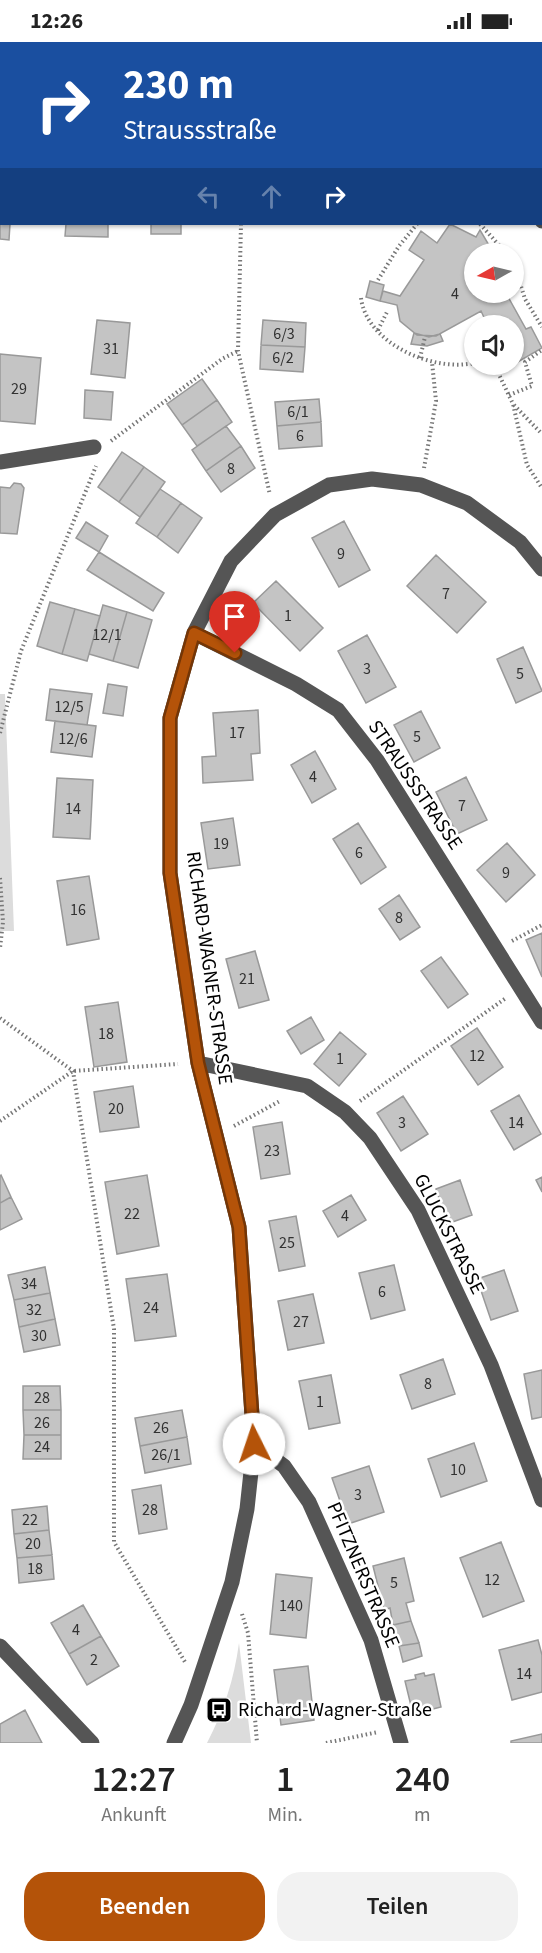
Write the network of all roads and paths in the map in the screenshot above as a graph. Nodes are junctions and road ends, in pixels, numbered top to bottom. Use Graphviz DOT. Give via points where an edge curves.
graph roads {
  1 [pos="241,225"];
  2 [pos="416,225"];
  3 [pos="481,225"];
  4 [pos="497,243"];
  5 [pos="378,280"];
  6 [pos="524,296"];
  7 [pos="361,298"];
  8 [pos="387,312"];
  9 [pos="542,327"];
  10 [pos="378,330"];
  11 [pos="425,337"];
  12 [pos="542,350"];
  13 [pos="238,351"];
  14 [pos="420,358"];
  15 [pos="432,362"];
  16 [pos="464,365"];
  17 [pos="499,375"];
  18 [pos="509,395"];
  19 [pos="513,404"];
  20 [pos="542,434"];
  21 [pos="94,447"];
  22 [pos="0,462"];
  23 [pos="92,478"];
  24 [pos="421,485"];
  25 [pos="542,488"];
  26 [pos="275,515"];
  27 [pos="542,569"];
  28 [pos="194,633"];
  29 [pos="0,733"];
  30 [pos="0,878"];
  31 [pos="2,921"];
  32 [pos="542,925"];
  33 [pos="0,948"];
  34 [pos="495,950"];
  35 [pos="520,987"];
  36 [pos="0,1018"];
  37 [pos="542,1022"];
  38 [pos="198,1063"];
  39 [pos="73,1071"];
  40 [pos="307,1086"];
  41 [pos="345,1112"];
  42 [pos="0,1121"];
  43 [pos="214,1137"];
  44 [pos="254,1444"];
  45 [pos="542,1500"];
  46 [pos="232,1582"];
  47 [pos="0,1646"];
  48 [pos="198,1684"];
  49 [pos="399,1736"];
  50 [pos="92,1743"];
  51 [pos="174,1743"];
  52 [pos="257,1743"];
  53 [pos="326,1743"];
  1 -- 13 [label="path"];
  2 -- 5 [label="path"];
  3 -- 4 [label="path"];
  6 -- 9 [label="path"];
  7 -- 10 [label="path" via="362,307"];
  8 -- 10 [label="path"];
  10 -- 14 [label="path"];
  11 -- 14 [label="path"];
  12 -- 18 [label="path" via="525,362 532,386"];
  13 -- 21 [label="path" via="105,446"];
  13 -- 26 [label="path"];
  14 -- 15 [label="path"];
  15 -- 16 [label="path"];
  15 -- 24 [label="path" via="436,402"];
  17 -- 18 [label="path"];
  18 -- 19 [label="path"];
  19 -- 20 [label="path"];
  19 -- 25 [label="path" via="528,465"];
  21 -- 22 [label="street"];
  23 -- 29 [label="path" via="21,651"];
  24 -- 26 [label="street, RICHARD-WAGNER-STRASSE" via="372,479 330,485"];
  24 -- 27 [label="street, RICHARD-WAGNER-STRASSE" via="467,503 520,542"];
  26 -- 28 [label="street, RICHARD-WAGNER-STRASSE" via="231,561"];
  28 -- 34 [label="street, STRAUSSSTRASSE" via="296,684 338,710 377,759"];
  28 -- 38 [label="street, RICHARD-WAGNER-STRASSE" via="170,718 170,873"];
  30 -- 31 [label="path"];
  31 -- 33 [label="path"];
  32 -- 34 [label="path"];
  34 -- 35 [label="street, STRAUSSSTRASSE"];
  35 -- 37 [label="street, STRAUSSSTRASSE"];
  35 -- 41 [label="path"];
  36 -- 39 [label="path"];
  38 -- 39 [label="path"];
  38 -- 40 [label="street, GLUCKSTRASSE"];
  38 -- 43 [label="street, RICHARD-WAGNER-STRASSE"];
  39 -- 42 [label="path"];
  39 -- 48 [label="path" via="114,1329 114,1542"];
  40 -- 41 [label="street, GLUCKSTRASSE"];
  40 -- 43 [label="path"];
  41 -- 45 [label="street, GLUCKSTRASSE" via="370,1138 418,1210 491,1365"];
  43 -- 44 [label="street, RICHARD-WAGNER-STRASSE" via="239,1227"];
  44 -- 46 [label="street, RICHARD-WAGNER-STRASSE" via="247,1509"];
  44 -- 49 [label="street, PFITZNERSTRASSE" via="284,1466 309,1502 371,1640"];
  46 -- 48 [label="street, RICHARD-WAGNER-STRASSE"];
  46 -- 52 [label="path" via="248,1633"];
  47 -- 50 [label="street"];
  48 -- 51 [label="street, RICHARD-WAGNER-STRASSE"];
  49 -- 53 [label="path"];
}
